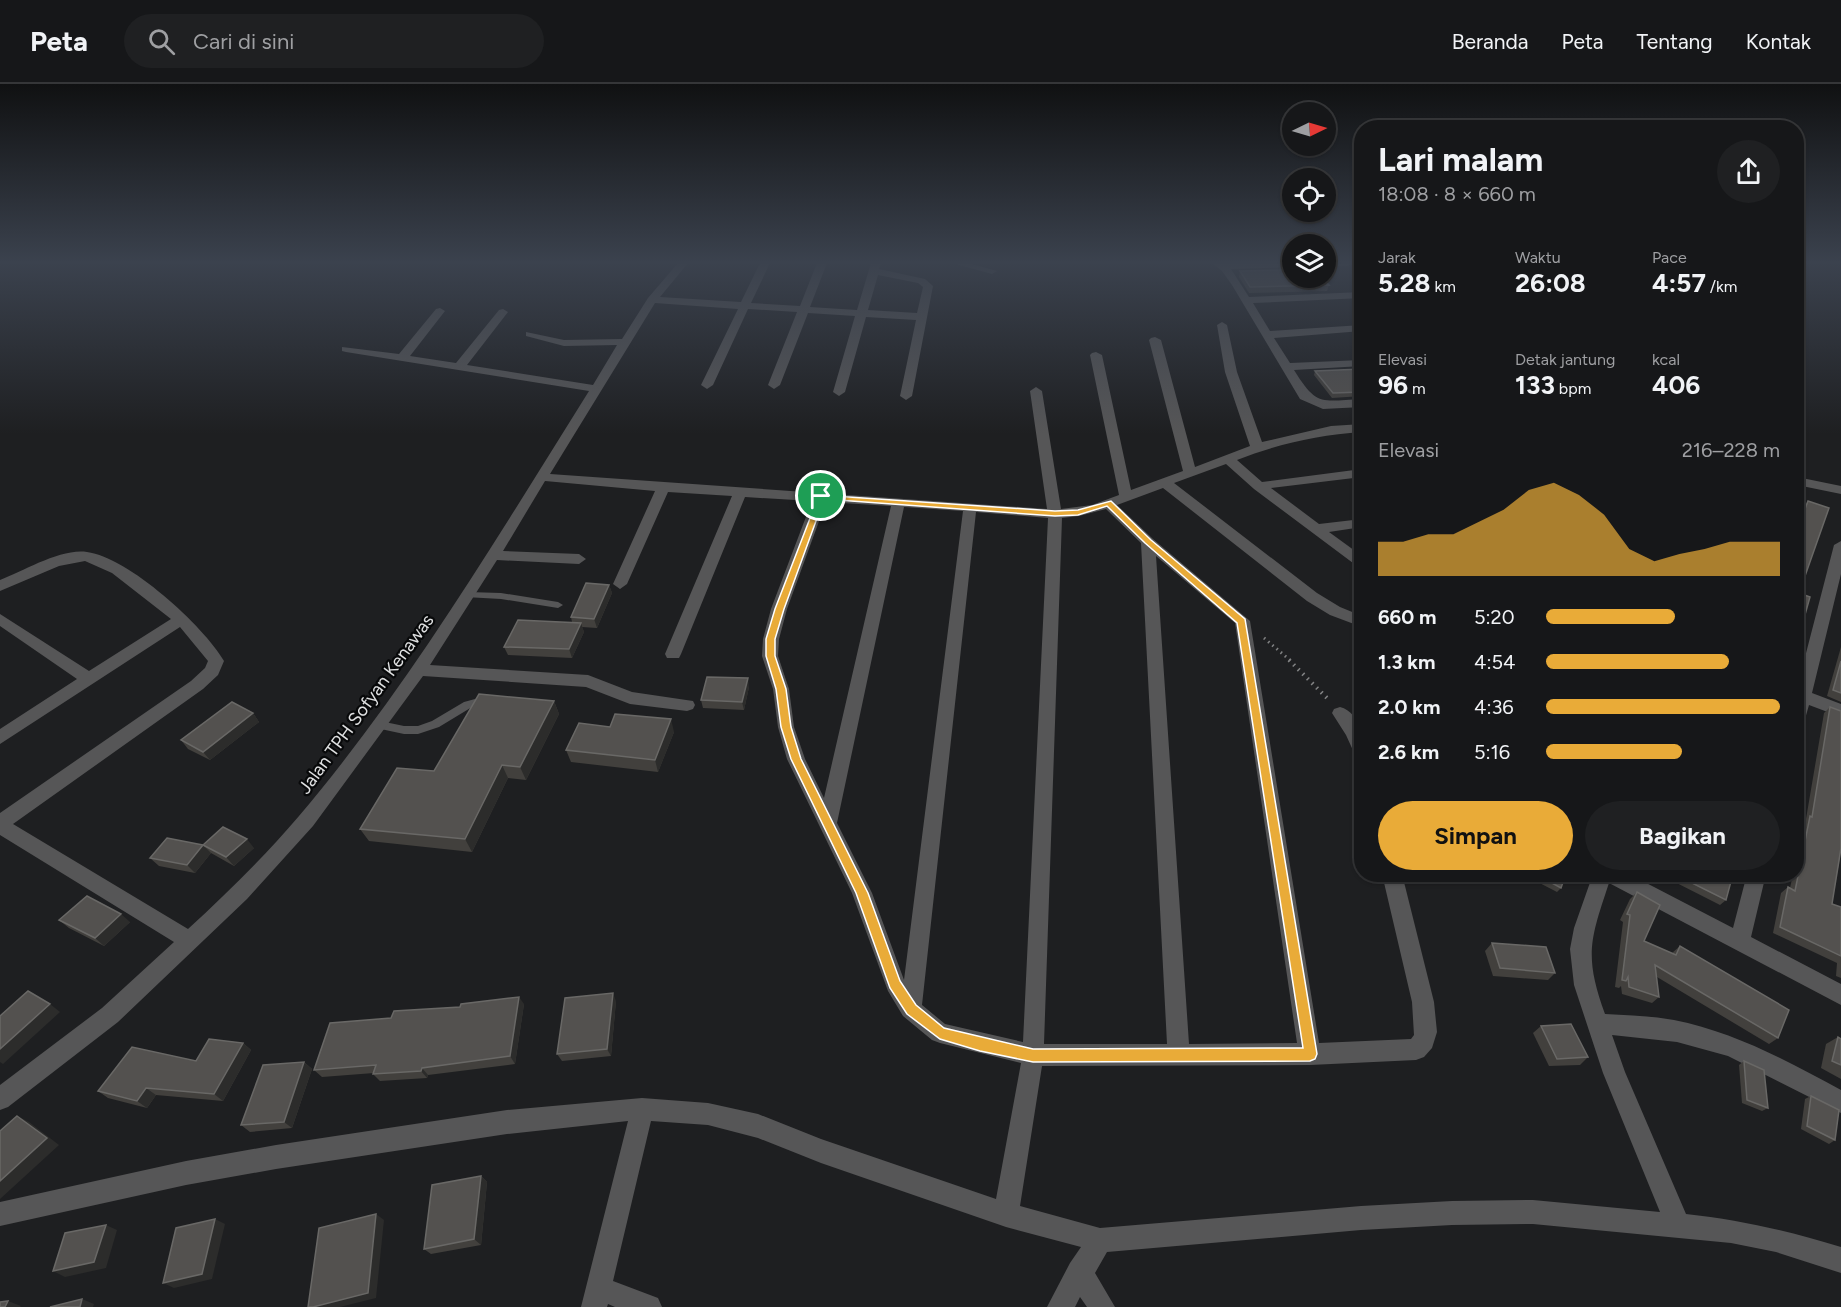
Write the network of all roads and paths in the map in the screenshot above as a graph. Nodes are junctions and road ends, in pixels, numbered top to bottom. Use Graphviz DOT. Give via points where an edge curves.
graph roads {
  1 [pos="432,320"];
  2 [pos="497,320"];
  3 [pos="639,320"];
  4 [pos="737,320"];
  5 [pos="800,320"];
  6 [pos="860,320"];
  7 [pos="921,320"];
  8 [pos="1258,320"];
  9 [pos="1222,325"];
  10 [pos="1354,329"];
  11 [pos="530,334"];
  12 [pos="1267,335"];
  13 [pos="1155,340"];
  14 [pos="625,342"];
  15 [pos="346,349"];
  16 [pos="1096,355"];
  17 [pos="402,358"];
  18 [pos="1354,363"];
  19 [pos="459,367"];
  20 [pos="1288,367"];
  21 [pos="707,385"];
  22 [pos="774,385"];
  23 [pos="596,389"];
  24 [pos="1036,391"];
  25 [pos="839,392"];
  26 [pos="906,396"];
  27 [pos="1354,404"];
  28 [pos="1354,429"];
  29 [pos="1257,447"];
  30 [pos="1228,459"];
  31 [pos="1190,473"];
  32 [pos="1354,474"];
  33 [pos="542,477"];
  34 [pos="1164,483"];
  35 [pos="1804,483"];
  36 [pos="1259,486"];
  37 [pos="662,489"];
  38 [pos="1841,490"];
  39 [pos="741,491"];
  40 [pos="821,496"];
  41 [pos="1126,496"];
  42 [pos="899,501"];
  43 [pos="1108,503"];
  44 [pos="970,506"];
  45 [pos="1055,514"];
  46 [pos="1354,524"];
  47 [pos="1316,529"];
  48 [pos="1148,542"];
  49 [pos="1841,545"];
  50 [pos="493,555"];
  51 [pos="1354,557"];
  52 [pos="579,559"];
  53 [pos="620,584"];
  54 [pos="0,586"];
  55 [pos="468,595"];
  56 [pos="558,605"];
  57 [pos="0,619"];
  58 [pos="182,619"];
  59 [pos="1354,619"];
  60 [pos="1242,621"];
  61 [pos="673,654"];
  62 [pos="418,670"];
  63 [pos="89,679"];
  64 [pos="1804,680"];
  65 [pos="1804,697"];
  66 [pos="495,701"];
  67 [pos="687,705"];
  68 [pos="1841,711"];
  69 [pos="1340,713"];
  70 [pos="380,725"];
  71 [pos="1354,733"];
  72 [pos="0,737"];
  73 [pos="828,822"];
  74 [pos="0,824"];
  75 [pos="1394,882"];
  76 [pos="1600,882"];
  77 [pos="1625,882"];
  78 [pos="1755,882"];
  79 [pos="188,940"];
  80 [pos="1739,943"];
  81 [pos="1841,995"];
  82 [pos="911,1009"];
  83 [pos="1596,1024"];
  84 [pos="1310,1054"];
  85 [pos="1033,1055"];
  86 [pos="1179,1055"];
  87 [pos="0,1100"];
  88 [pos="1841,1101"];
  89 [pos="642,1109"];
  90 [pos="0,1214"];
  91 [pos="1006,1215"];
  92 [pos="1678,1225"];
  93 [pos="1100,1240"];
  94 [pos="1841,1260"];
  95 [pos="1079,1272"];
  96 [pos="596,1298"];
  97 [pos="649,1307"];
  98 [pos="1060,1307"];
  99 [pos="1102,1307"];
  1 -- 17 [label="street"];
  2 -- 19 [label="street"];
  3 -- 14 [label="street, Jalan TPH Sofyan Kenawas"];
  4 -- 21 [label="street"];
  5 -- 22 [label="street"];
  6 -- 25 [label="street"];
  7 -- 26 [label="street"];
  8 -- 12 [label="street"];
  9 -- 29 [label="street" via="1231,372"];
  10 -- 12 [label="street"];
  11 -- 14 [label="street" via="564,343"];
  12 -- 20 [label="street"];
  13 -- 31 [label="street"];
  14 -- 23 [label="street, Jalan TPH Sofyan Kenawas"];
  15 -- 17 [label="street"];
  16 -- 41 [label="street"];
  17 -- 19 [label="street"];
  18 -- 20 [label="street"];
  19 -- 23 [label="street"];
  20 -- 27 [label="street" via="1304,396 1314,403"];
  23 -- 33 [label="street, Jalan TPH Sofyan Kenawas"];
  24 -- 45 [label="street"];
  28 -- 29 [label="street" via="1297,436"];
  29 -- 30 [label="street"];
  30 -- 31 [label="street"];
  30 -- 36 [label="street"];
  31 -- 34 [label="street"];
  32 -- 36 [label="street"];
  33 -- 37 [label="street"];
  33 -- 50 [label="street, Jalan TPH Sofyan Kenawas"];
  34 -- 41 [label="street"];
  34 -- 59 [label="street" via="1312,597"];
  35 -- 38 [label="street"];
  36 -- 47 [label="street"];
  37 -- 39 [label="street"];
  37 -- 53 [label="street"];
  39 -- 40 [label="street"];
  39 -- 61 [label="street"];
  40 -- 42 [label="street"];
  40 -- 73 [label="street" via="779,609 770,656 796,759"];
  41 -- 43 [label="street"];
  42 -- 44 [label="street"];
  42 -- 73 [label="street"];
  43 -- 45 [label="street"];
  43 -- 48 [label="street"];
  44 -- 45 [label="street"];
  44 -- 82 [label="street"];
  45 -- 85 [label="street"];
  46 -- 47 [label="street"];
  47 -- 51 [label="street"];
  48 -- 60 [label="street"];
  48 -- 86 [label="street"];
  49 -- 64 [label="street"];
  50 -- 52 [label="street"];
  50 -- 55 [label="street, Jalan TPH Sofyan Kenawas"];
  54 -- 58 [label="street" via="57,562 86,556 100,559 131,579"];
  55 -- 56 [label="lane"];
  55 -- 62 [label="street, Jalan TPH Sofyan Kenawas"];
  57 -- 63 [label="street"];
  58 -- 63 [label="street"];
  58 -- 74 [label="street" via="215,657 212,670"];
  60 -- 69 [label="path" via="1304,673"];
  60 -- 84 [label="street"];
  62 -- 67 [label="street" via="588,681 630,698"];
  62 -- 70 [label="street, Jalan TPH Sofyan Kenawas"];
  63 -- 72 [label="street"];
  65 -- 68 [label="street"];
  66 -- 70 [label="lane" via="466,705 425,728"];
  69 -- 71 [label="street"];
  70 -- 79 [label="street, Jalan TPH Sofyan Kenawas" via="306,821 240,892"];
  73 -- 82 [label="street" via="866,903 895,984"];
  74 -- 79 [label="street"];
  75 -- 84 [label="street" via="1423,1002 1424,1041 1416,1049"];
  76 -- 83 [label="street" via="1580,949 1584,985"];
  77 -- 80 [label="street"];
  78 -- 80 [label="street"];
  79 -- 87 [label="street, Jalan TPH Sofyan Kenawas" via="110,1015"];
  80 -- 81 [label="street"];
  82 -- 85 [label="street" via="940,1033"];
  83 -- 88 [label="street" via="1659,1028 1714,1040 1780,1068"];
  83 -- 92 [label="street"];
  84 -- 86 [label="street"];
  85 -- 86 [label="street"];
  85 -- 91 [label="street"];
  89 -- 90 [label="street" via="507,1122 276,1157"];
  89 -- 91 [label="street" via="708,1114 758,1126"];
  89 -- 96 [label="street"];
  91 -- 93 [label="street"];
  92 -- 93 [label="street" via="1533,1212 1452,1212"];
  92 -- 94 [label="street" via="1776,1240"];
  93 -- 95 [label="street"];
  95 -- 98 [label="street"];
  95 -- 99 [label="street"];
  96 -- 97 [label="street"];
}
